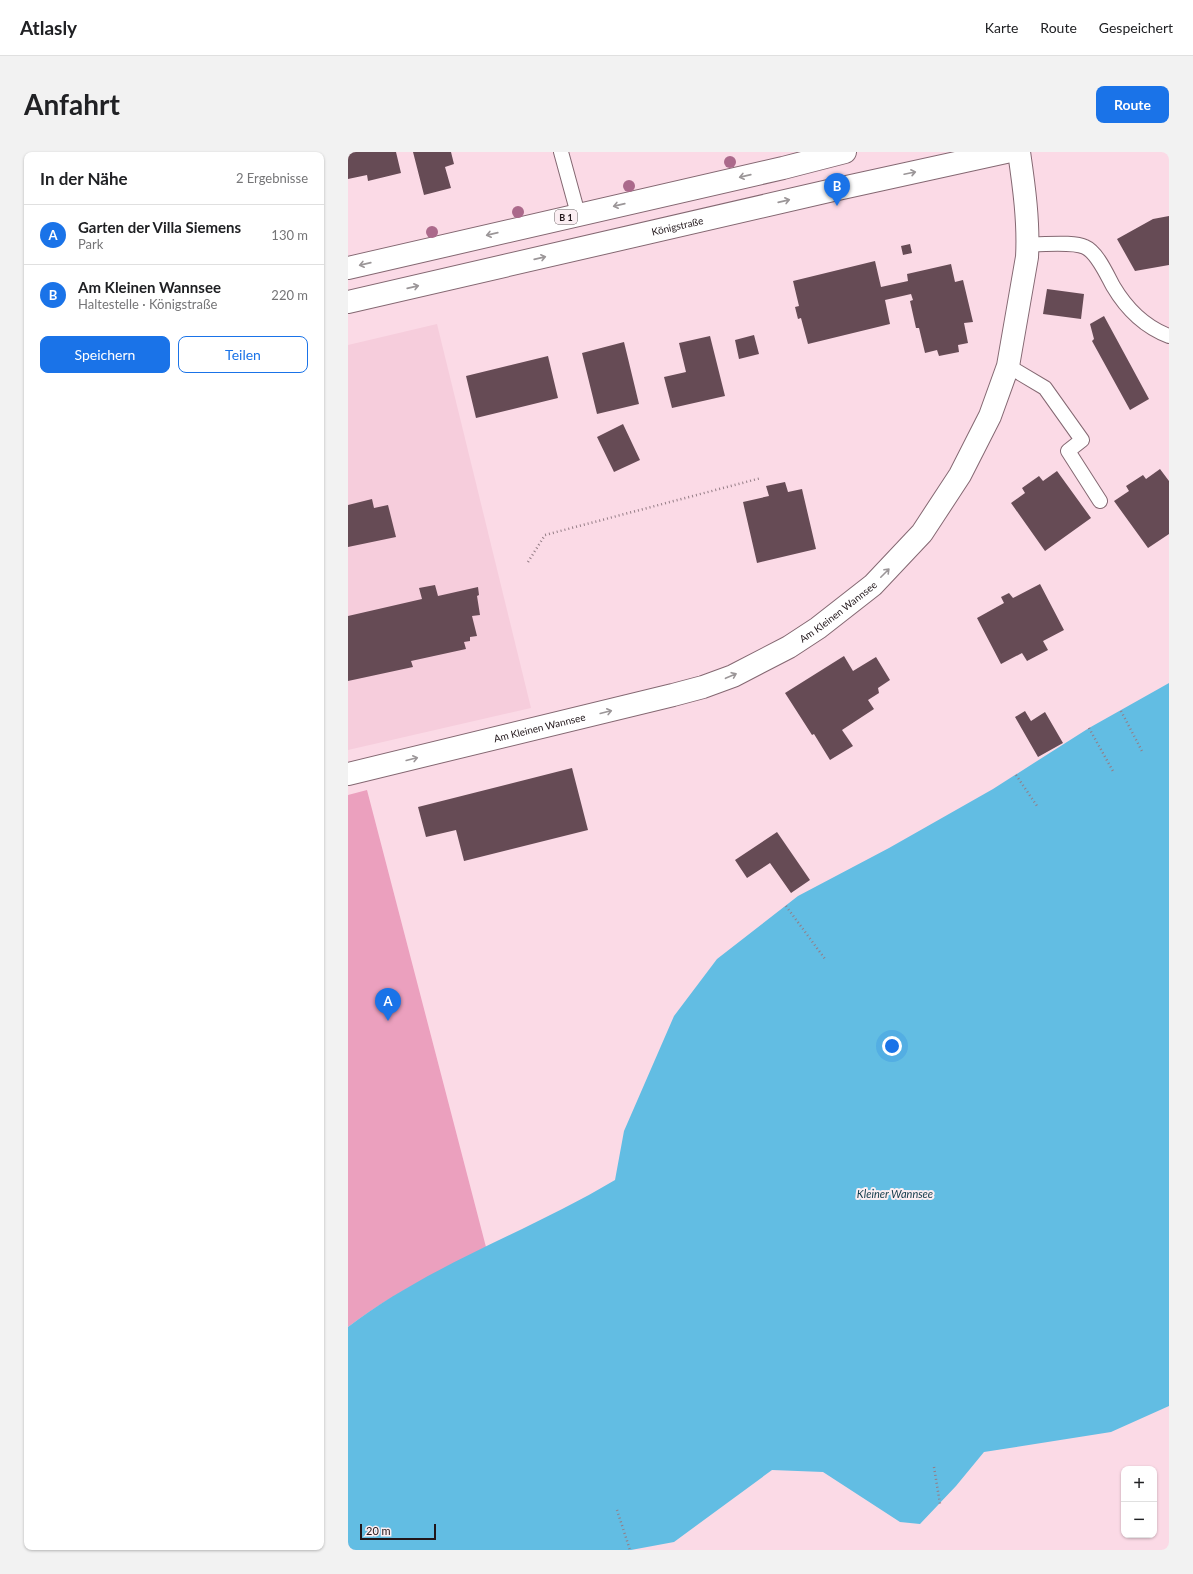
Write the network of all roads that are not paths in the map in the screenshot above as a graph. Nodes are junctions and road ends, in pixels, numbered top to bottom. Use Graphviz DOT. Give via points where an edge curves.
graph roads {
  1 [pos="561,152"];
  2 [pos="845,152"];
  3 [pos="1006,152"];
  4 [pos="1019,152"];
  5 [pos="578,214"];
  6 [pos="1028,244"];
  7 [pos="348,268"];
  8 [pos="348,302"];
  9 [pos="1169,336"];
  10 [pos="1008,366"];
  11 [pos="1100,501"];
  12 [pos="348,774"];
  1 -- 5 [label="lane"];
  2 -- 5 [label="main road, B 1, one-way"];
  8 -- 3 [label="main road, Königstraße, one-way"];
  4 -- 6 [label="main road, Am Kleinen Wannsee"];
  5 -- 7 [label="main road, B 1, one-way"];
  6 -- 9 [label="lane" via="1073,244 1086,247 1094,254 1129,309 1155,329"];
  6 -- 10 [label="main road, Am Kleinen Wannsee"];
  10 -- 11 [label="lane" via="1045,388 1082,440 1068,451"];
  12 -- 10 [label="main road, Am Kleinen Wannsee, one-way" via="703,687 733,676 789,647 873,585 922,533 960,475 990,416"];
}
